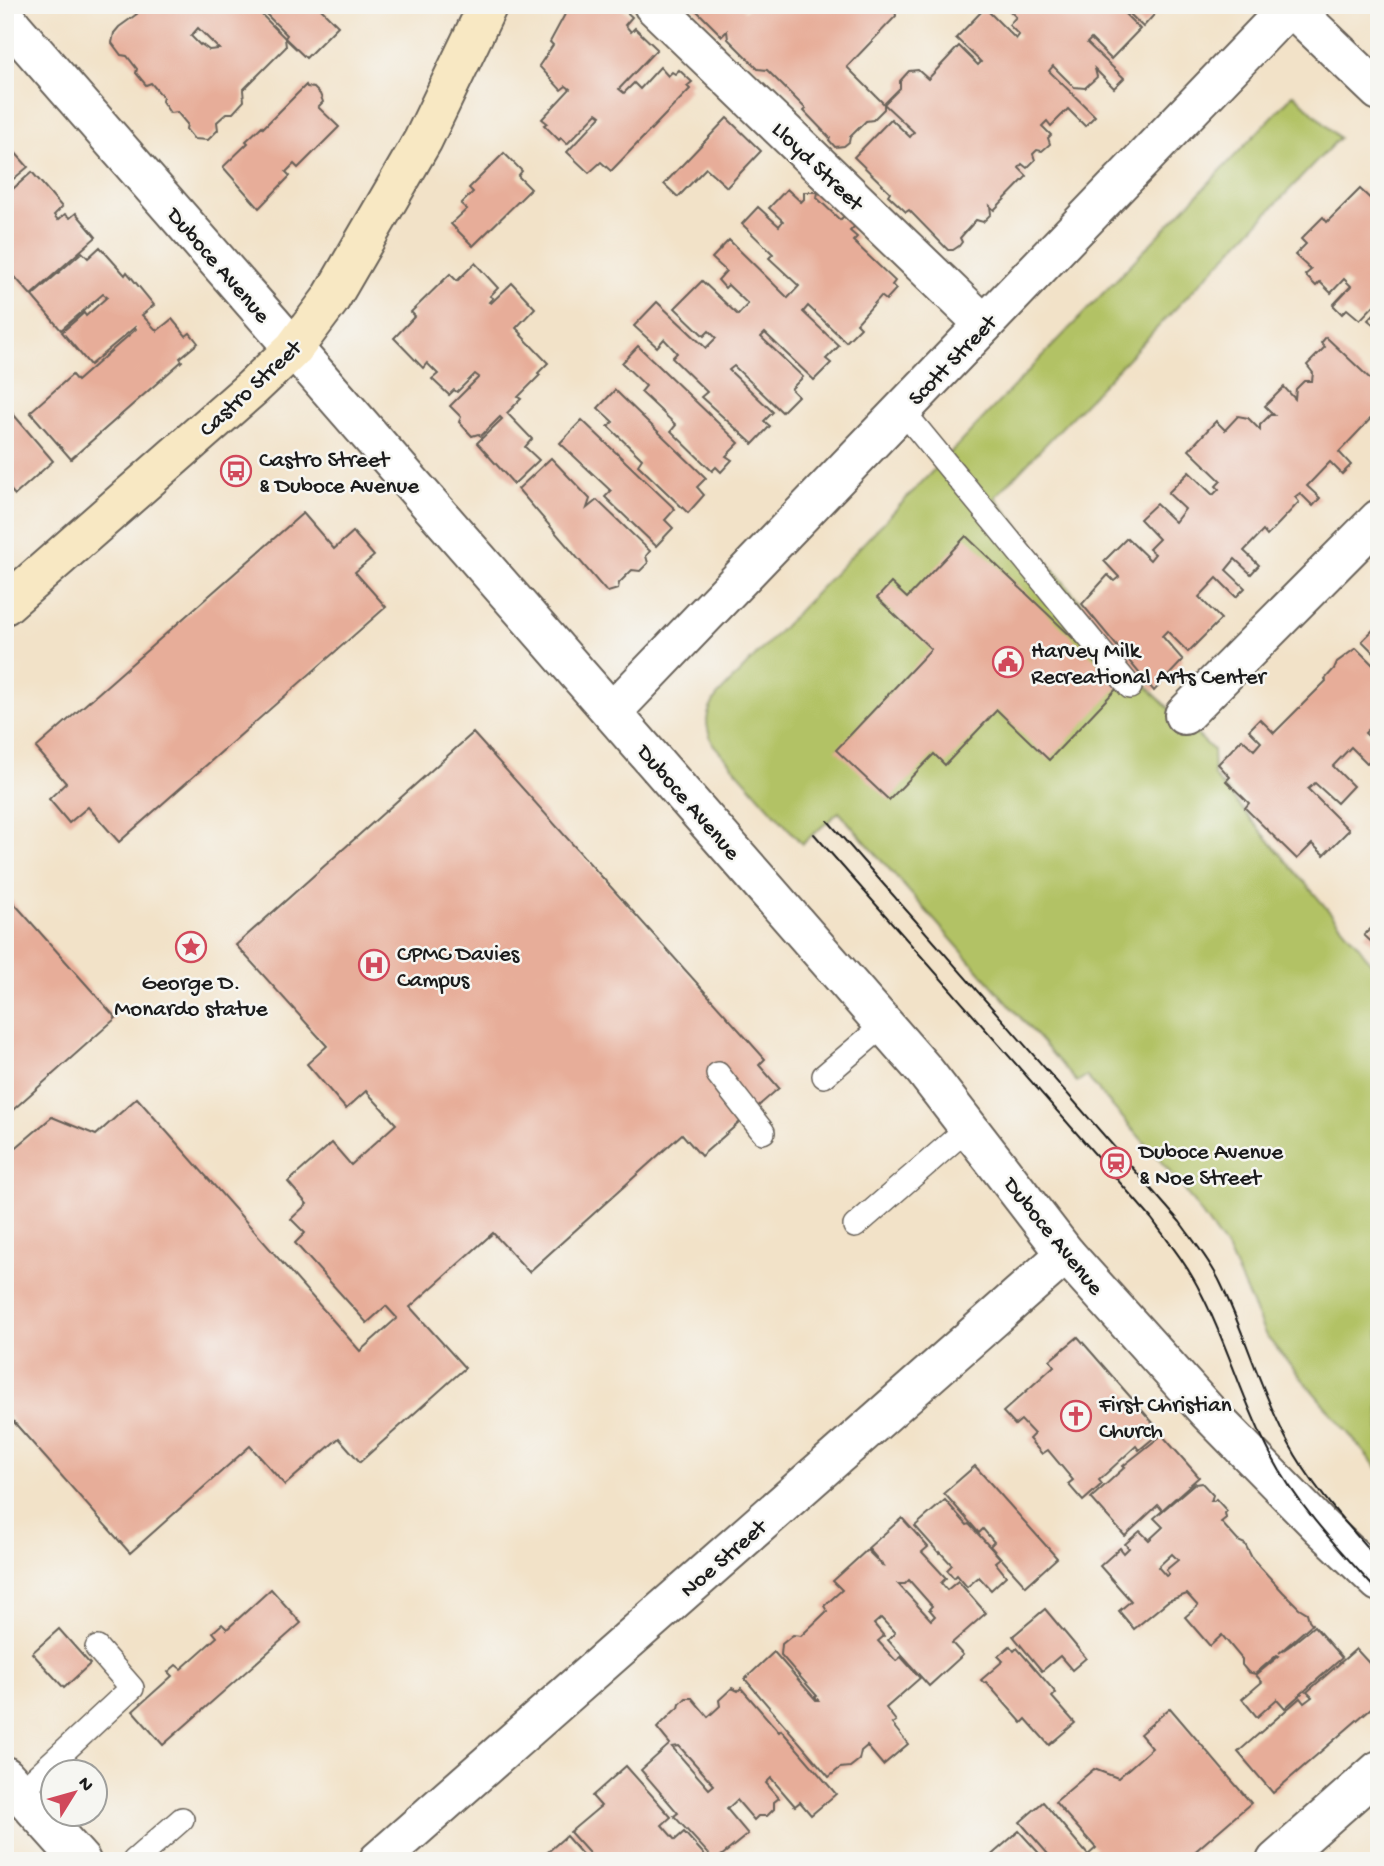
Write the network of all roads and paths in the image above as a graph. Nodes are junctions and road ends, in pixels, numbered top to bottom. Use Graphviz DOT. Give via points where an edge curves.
graph roads {
  1 [pos="488,5"];
  2 [pos="653,5"];
  3 [pos="1290,5"];
  4 [pos="15,20"];
  5 [pos="1379,91"];
  6 [pos="984,324"];
  7 [pos="294,348"];
  8 [pos="902,410"];
  9 [pos="1379,519"];
  10 [pos="5,606"];
  11 [pos="1130,687"];
  12 [pos="612,712"];
  13 [pos="1184,715"];
  14 [pos="885,1024"];
  15 [pos="718,1074"];
  16 [pos="824,1076"];
  17 [pos="969,1127"];
  18 [pos="763,1132"];
  19 [pos="855,1226"];
  20 [pos="1066,1254"];
  21 [pos="1379,1581"];
  22 [pos="97,1648"];
  23 [pos="1379,1770"];
  24 [pos="13,1784"];
  25 [pos="182,1819"];
  26 [pos="81,1861"];
  27 [pos="134,1861"];
  28 [pos="377,1861"];
  29 [pos="1276,1861"];
  1 -- 7 [label="main road, Castro Street" via="411,160 330,300"];
  2 -- 6 [label="street, Lloyd Street"];
  3 -- 5 [label="street"];
  3 -- 6 [label="street, Scott Street"];
  4 -- 7 [label="street, Duboce Avenue"];
  6 -- 8 [label="street, Scott Street"];
  7 -- 10 [label="main road, Castro Street"];
  7 -- 12 [label="street, Duboce Avenue"];
  8 -- 11 [label="lane"];
  8 -- 12 [label="street, Scott Street"];
  9 -- 13 [label="street"];
  12 -- 14 [label="street, Duboce Avenue"];
  14 -- 16 [label="lane"];
  14 -- 17 [label="street, Duboce Avenue"];
  15 -- 18 [label="lane"];
  17 -- 19 [label="lane"];
  17 -- 20 [label="street, Duboce Avenue"];
  20 -- 21 [label="street, Duboce Avenue" via="1207,1411"];
  20 -- 28 [label="street, Noe Street"];
  22 -- 24 [label="lane" via="132,1688"];
  23 -- 29 [label="street"];
  24 -- 26 [label="street"];
  25 -- 27 [label="lane"];
}
